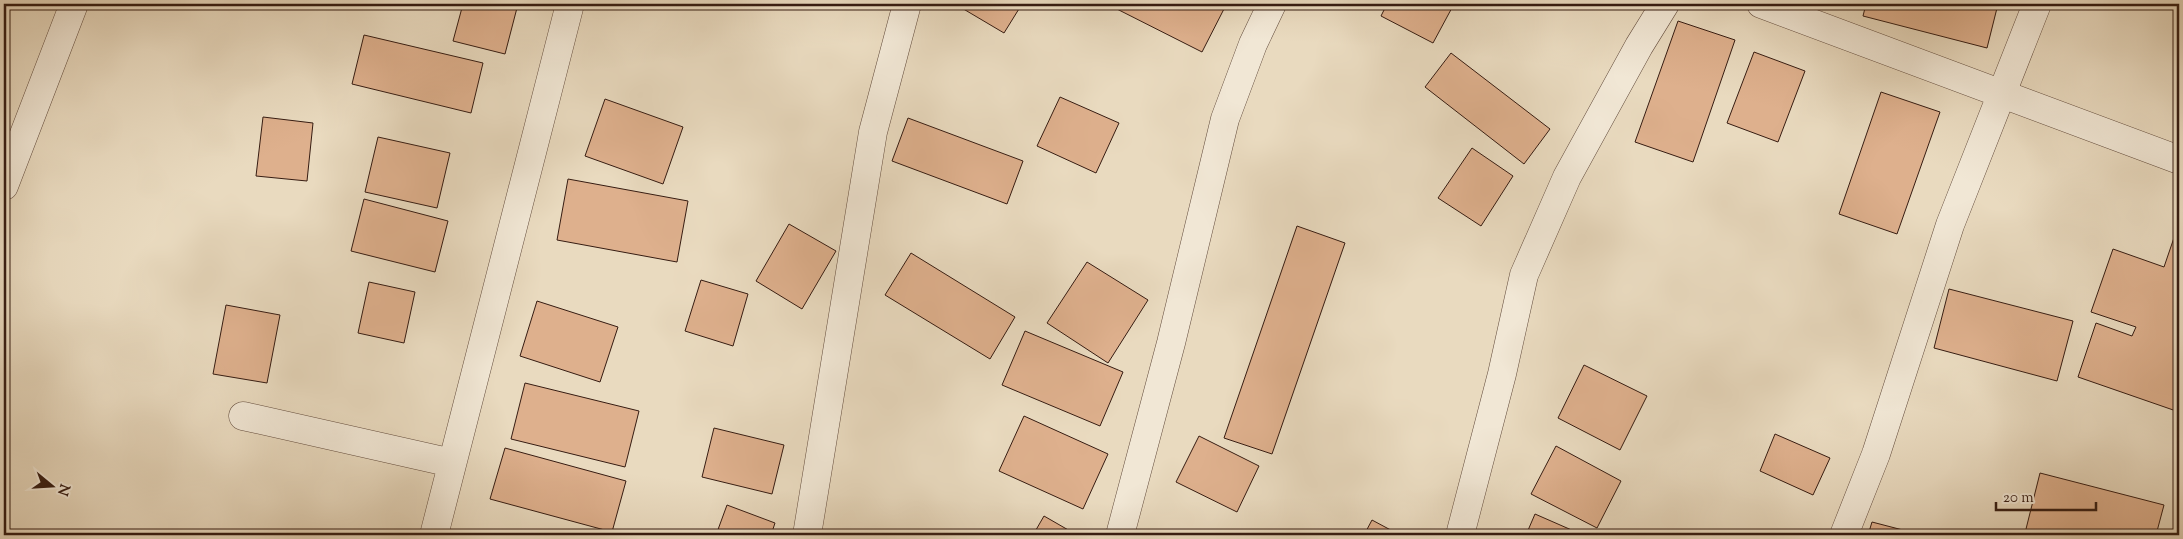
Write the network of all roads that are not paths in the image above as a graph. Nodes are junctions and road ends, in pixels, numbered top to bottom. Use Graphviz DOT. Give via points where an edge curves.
graph roads {
  1 [pos="74,4"];
  2 [pos="570,4"];
  3 [pos="907,4"];
  4 [pos="1272,4"];
  5 [pos="1665,4"];
  6 [pos="1761,4"];
  7 [pos="2037,4"];
  8 [pos="2002,93"];
  9 [pos="2179,160"];
  10 [pos="4,186"];
  11 [pos="243,416"];
  12 [pos="452,464"];
  13 [pos="434,535"];
  14 [pos="807,535"];
  15 [pos="1120,535"];
  16 [pos="1460,535"];
  17 [pos="1844,535"];
  1 -- 10 [label="street"];
  2 -- 12 [label="street"];
  3 -- 14 [label="street" via="873,132"];
  4 -- 15 [label="street" via="1225,119"];
  5 -- 16 [label="street" via="1567,177 1524,275"];
  6 -- 8 [label="street"];
  7 -- 8 [label="street"];
  8 -- 9 [label="street"];
  8 -- 17 [label="street" via="1950,225 1876,454"];
  11 -- 12 [label="street"];
  12 -- 13 [label="street"];
}
